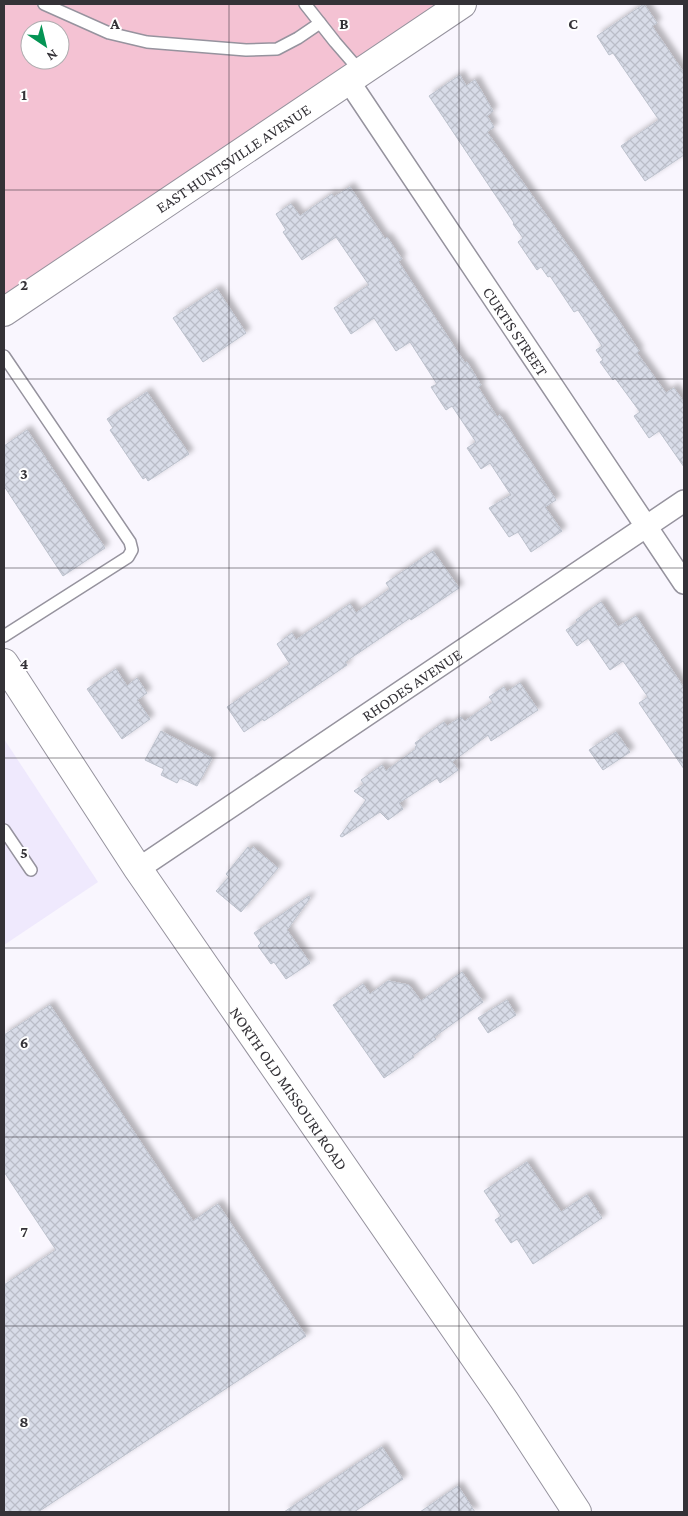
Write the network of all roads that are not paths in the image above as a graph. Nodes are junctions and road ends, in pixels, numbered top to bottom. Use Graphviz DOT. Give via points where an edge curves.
graph roads {
  1 [pos="44,4"];
  2 [pos="305,4"];
  3 [pos="462,4"];
  4 [pos="320,23"];
  5 [pos="355,76"];
  6 [pos="4,312"];
  7 [pos="4,356"];
  8 [pos="684,501"];
  9 [pos="646,527"];
  10 [pos="684,583"];
  11 [pos="4,636"];
  12 [pos="4,663"];
  13 [pos="4,830"];
  14 [pos="138,868"];
  15 [pos="31,870"];
  16 [pos="577,1512"];
  1 -- 4 [label="lane" via="109,33 147,42 246,50 277,49"];
  2 -- 4 [label="lane"];
  3 -- 5 [label="main road, EAST HUNTSVILLE AVENUE"];
  4 -- 5 [label="lane"];
  5 -- 6 [label="main road, EAST HUNTSVILLE AVENUE"];
  5 -- 9 [label="street, CURTIS STREET"];
  7 -- 11 [label="lane" via="130,542 132,550 128,557"];
  8 -- 9 [label="street, RHODES AVENUE"];
  9 -- 10 [label="street, CURTIS STREET"];
  9 -- 14 [label="street, RHODES AVENUE"];
  12 -- 14 [label="main road, NORTH OLD MISSOURI ROAD"];
  13 -- 15 [label="lane"];
  14 -- 16 [label="main road, NORTH OLD MISSOURI ROAD" via="504,1400"];
}
